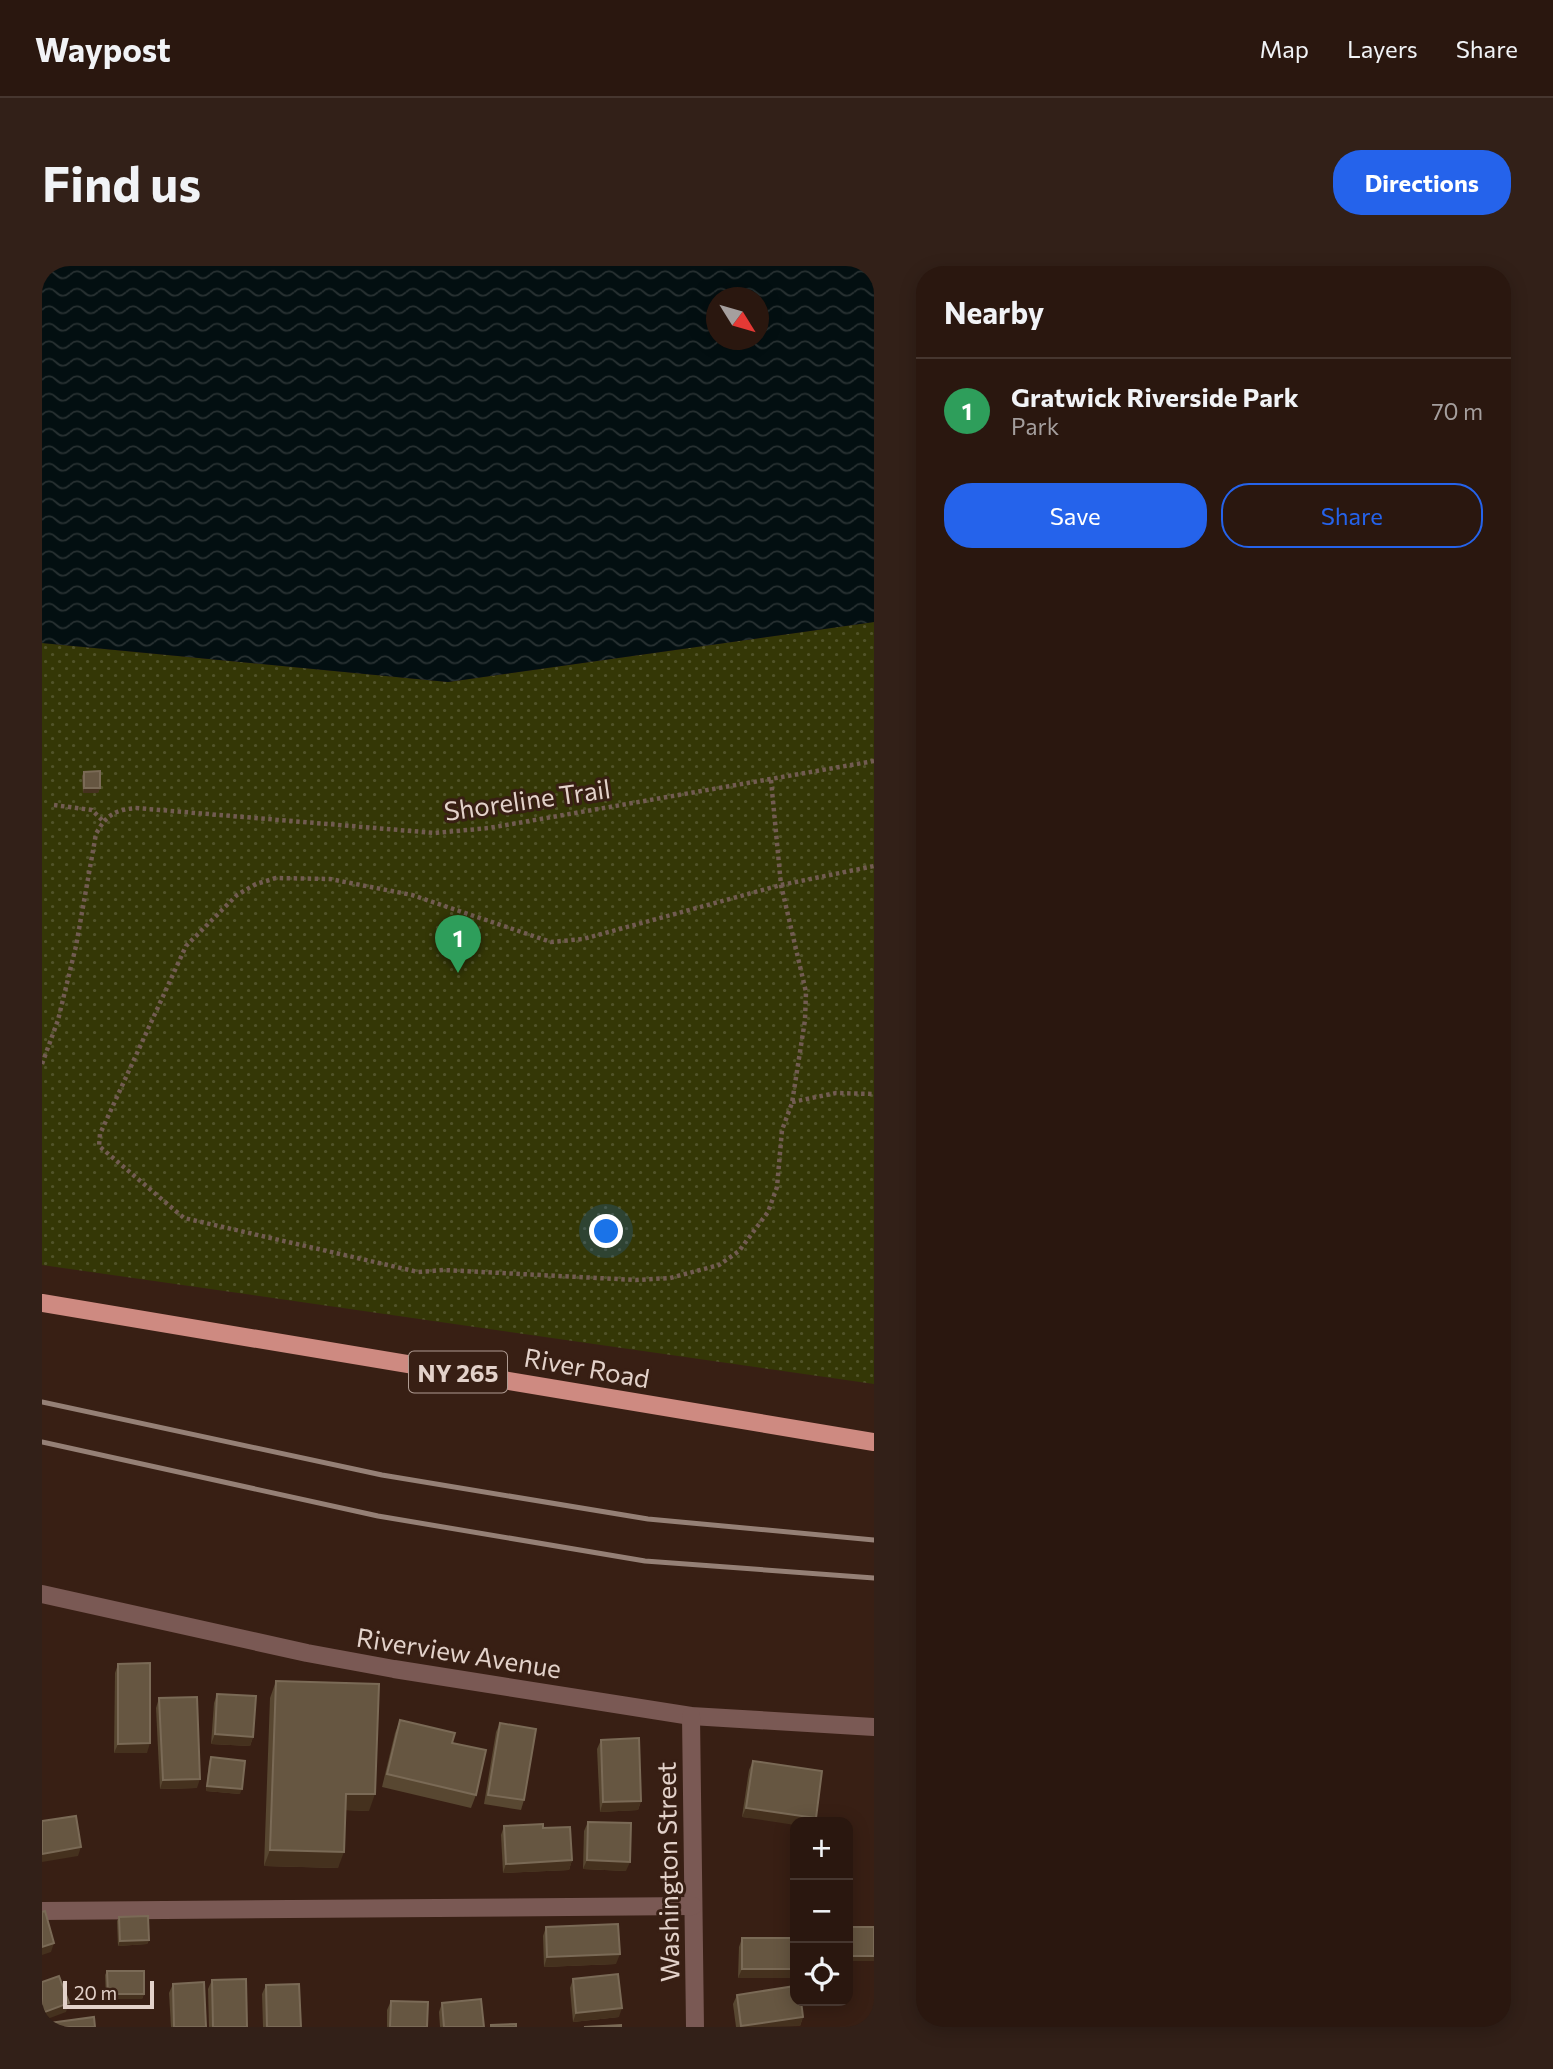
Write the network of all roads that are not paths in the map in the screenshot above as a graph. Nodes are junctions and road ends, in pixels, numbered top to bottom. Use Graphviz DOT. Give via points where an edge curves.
graph roads {
  1 [pos="42,1303"];
  2 [pos="874,1442"];
  3 [pos="42,1594"];
  4 [pos="691,1716"];
  5 [pos="874,1727"];
  6 [pos="694,1906"];
  7 [pos="42,1910"];
  8 [pos="695,2027"];
  1 -- 2 [label="main road, River Road / NY 265"];
  3 -- 4 [label="street, Riverview Avenue" via="307,1653"];
  4 -- 5 [label="street, Riverview Avenue"];
  4 -- 6 [label="street, Washington Street"];
  6 -- 7 [label="street"];
  6 -- 8 [label="street, Washington Street"];
}
